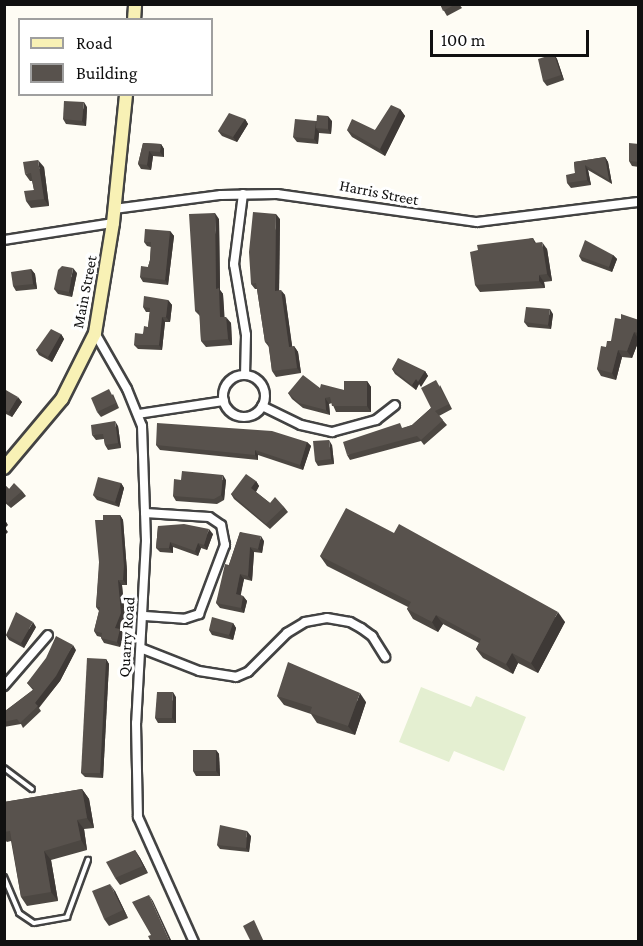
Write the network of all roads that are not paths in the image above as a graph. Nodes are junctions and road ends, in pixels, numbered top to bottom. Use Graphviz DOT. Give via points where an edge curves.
graph roads {
  1 [pos="126,96"];
  2 [pos="243,194"];
  3 [pos="639,202"];
  4 [pos="114,209"];
  5 [pos="113,223"];
  6 [pos="4,240"];
  7 [pos="95,333"];
  8 [pos="245,375"];
  9 [pos="224,401"];
  10 [pos="395,405"];
  11 [pos="262,406"];
  12 [pos="138,414"];
  13 [pos="4,468"];
  14 [pos="145,513"];
  15 [pos="145,616"];
  16 [pos="48,635"];
  17 [pos="143,649"];
  18 [pos="385,657"];
  19 [pos="4,686"];
  20 [pos="4,768"];
  21 [pos="32,789"];
  22 [pos="88,860"];
  23 [pos="4,877"];
  24 [pos="194,942"];
  1 -- 4 [label="main road, Main Street"];
  2 -- 3 [label="street, Harris Street" via="314,197 477,222"];
  2 -- 4 [label="street, Harris Street"];
  2 -- 8 [label="street" via="234,264 246,335"];
  4 -- 5 [label="main road, Main Street"];
  5 -- 6 [label="street"];
  5 -- 7 [label="main road, Main Street"];
  7 -- 12 [label="street, Quarry Road"];
  7 -- 13 [label="main road, Main Street" via="62,399"];
  8 -- 9 [label="street" via="230,381"];
  8 -- 11 [label="street" via="256,379 263,388"];
  9 -- 11 [label="street" via="230,411 241,416 253,414"];
  9 -- 12 [label="street"];
  10 -- 11 [label="street" via="376,420 332,432 300,425"];
  12 -- 14 [label="street, Quarry Road"];
  14 -- 15 [label="street, Quarry Road"];
  14 -- 15 [label="street" via="209,517 221,525 225,545 199,614 184,619"];
  15 -- 17 [label="street, Quarry Road"];
  16 -- 19 [label="street"];
  17 -- 18 [label="street" via="199,671 236,677 248,672 287,633 305,622 327,618 361,628 372,636"];
  17 -- 24 [label="street, Quarry Road" via="135,768 138,817"];
  20 -- 21 [label="lane"];
  22 -- 23 [label="lane" via="67,917 34,923 19,913"];
}
